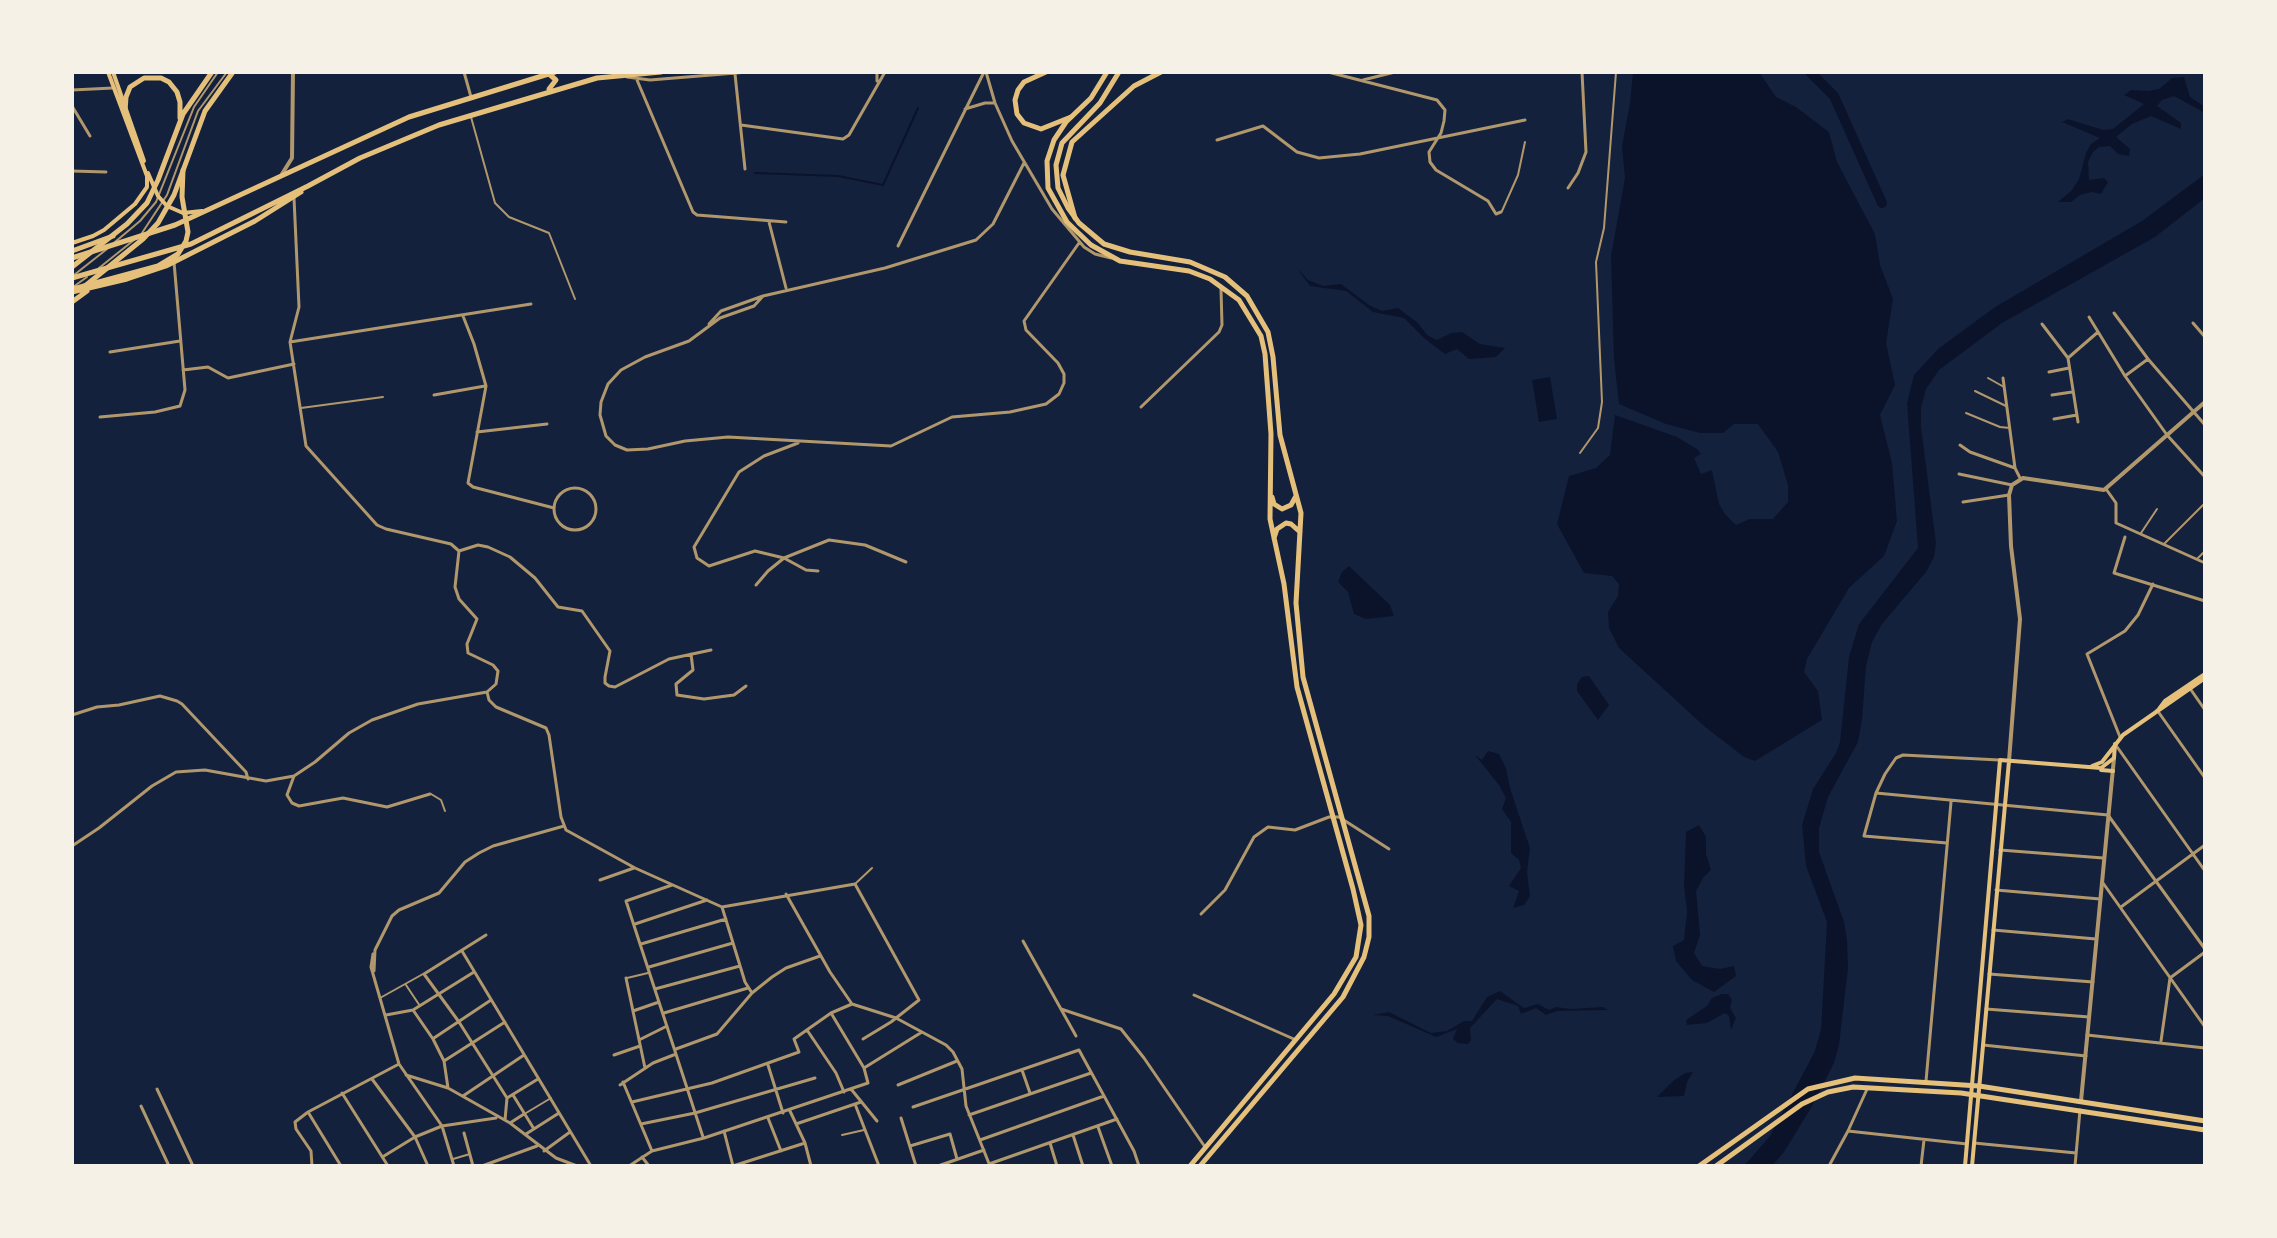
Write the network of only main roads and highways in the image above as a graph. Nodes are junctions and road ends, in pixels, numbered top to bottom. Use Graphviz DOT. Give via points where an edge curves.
graph roads {
  1 [pos="111,72"];
  2 [pos="215,72"];
  3 [pos="230,72"];
  4 [pos="661,72"];
  5 [pos="1046,72"];
  6 [pos="1107,72"];
  7 [pos="1119,72"];
  8 [pos="1161,72"];
  9 [pos="551,73"];
  10 [pos="545,92"];
  11 [pos="125,111"];
  12 [pos="1071,117"];
  13 [pos="179,122"];
  14 [pos="369,134"];
  15 [pos="376,150"];
  16 [pos="183,170"];
  17 [pos="308,186"];
  18 [pos="161,201"];
  19 [pos="135,204"];
  20 [pos="204,211"];
  21 [pos="1075,218"];
  22 [pos="113,236"];
  23 [pos="72,243"];
  24 [pos="72,251"];
  25 [pos="72,258"];
  26 [pos="72,267"];
  27 [pos="72,277"];
  28 [pos="95,287"];
  29 [pos="72,293"];
  30 [pos="1271,492"];
  31 [pos="1297,494"];
  32 [pos="1300,533"];
  33 [pos="1274,539"];
  34 [pos="2205,676"];
  35 [pos="2115,744"];
  36 [pos="2009,761"];
  37 [pos="2081,767"];
  38 [pos="2095,769"];
  39 [pos="2113,771"];
  40 [pos="1975,1085"];
  41 [pos="1971,1094"];
  42 [pos="1979,1095"];
  43 [pos="2205,1121"];
  44 [pos="2205,1130"];
  45 [pos="1190,1166"];
  46 [pos="1200,1166"];
  47 [pos="1699,1166"];
  48 [pos="1716,1166"];
  49 [pos="1965,1166"];
  50 [pos="1972,1166"];
  1 -- 11 [label="main road"];
  1 -- 19 [label="main road" via="147,179"];
  2 -- 13 [label="main road"];
  3 -- 16 [label="main road" via="209,104"];
  4 -- 10 [label="main road" via="620,74"];
  5 -- 12 [label="main road" via="1018,90 1017,114 1041,129"];
  6 -- 12 [label="main road"];
  7 -- 21 [label="main road" via="1058,154 1058,188"];
  8 -- 21 [label="main road" via="1134,86 1072,142 1063,175"];
  9 -- 10 [label="main road" via="556,80"];
  9 -- 14 [label="main road"];
  10 -- 15 [label="main road"];
  11 -- 13 [label="main road" via="130,87 144,78 161,78 177,92"];
  11 -- 18 [label="main road"];
  12 -- 30 [label="main road" via="1049,152 1048,188 1076,232 1113,258 1189,271 1221,285 1247,309 1263,342"];
  13 -- 22 [label="main road" via="173,151 147,203"];
  14 -- 15 [label="main road" via="366,147"];
  14 -- 20 [label="main road"];
  15 -- 17 [label="main road"];
  16 -- 29 [label="main road" via="153,230"];
  16 -- 29 [label="main road" via="188,232 183,248 158,266"];
  17 -- 27 [label="main road" via="191,244"];
  17 -- 28 [label="main road" via="156,271"];
  18 -- 19 [label="main road" via="149,196"];
  18 -- 20 [label="main road" via="178,211"];
  19 -- 23 [label="main road" via="99,233"];
  20 -- 25 [label="main road" via="150,236"];
  21 -- 31 [label="main road" via="1104,244 1208,268 1247,296 1271,342 1280,435"];
  22 -- 24 [label="main road"];
  22 -- 26 [label="main road"];
  28 -- 29 [label="main road"];
  28 -- 29 [label="main road"];
  30 -- 31 [label="main road" via="1274,504 1282,509"];
  30 -- 33 [label="main road"];
  31 -- 32 [label="main road"];
  32 -- 33 [label="main road" via="1286,523"];
  32 -- 46 [label="main road" via="1296,603 1305,688 1368,907 1369,937 1362,963 1328,1016"];
  33 -- 45 [label="main road" via="1297,687 1358,908 1360,940 1347,976"];
  34 -- 35 [label="main road"];
  35 -- 37 [label="main road" via="2099,764"];
  35 -- 38 [label="main road" via="2114,758"];
  36 -- 37 [label="main road"];
  36 -- 40 [label="main road"];
  36 -- 40 [label="main road" via="2000,760"];
  37 -- 38 [label="main road"];
  38 -- 39 [label="main road"];
  40 -- 41 [label="main road"];
  40 -- 42 [label="main road"];
  40 -- 43 [label="main road"];
  40 -- 47 [label="main road" via="1855,1078 1817,1086"];
  41 -- 42 [label="main road"];
  41 -- 48 [label="main road" via="1868,1087 1828,1092 1802,1104"];
  41 -- 49 [label="main road"];
  42 -- 44 [label="main road"];
  42 -- 50 [label="main road"];
}
